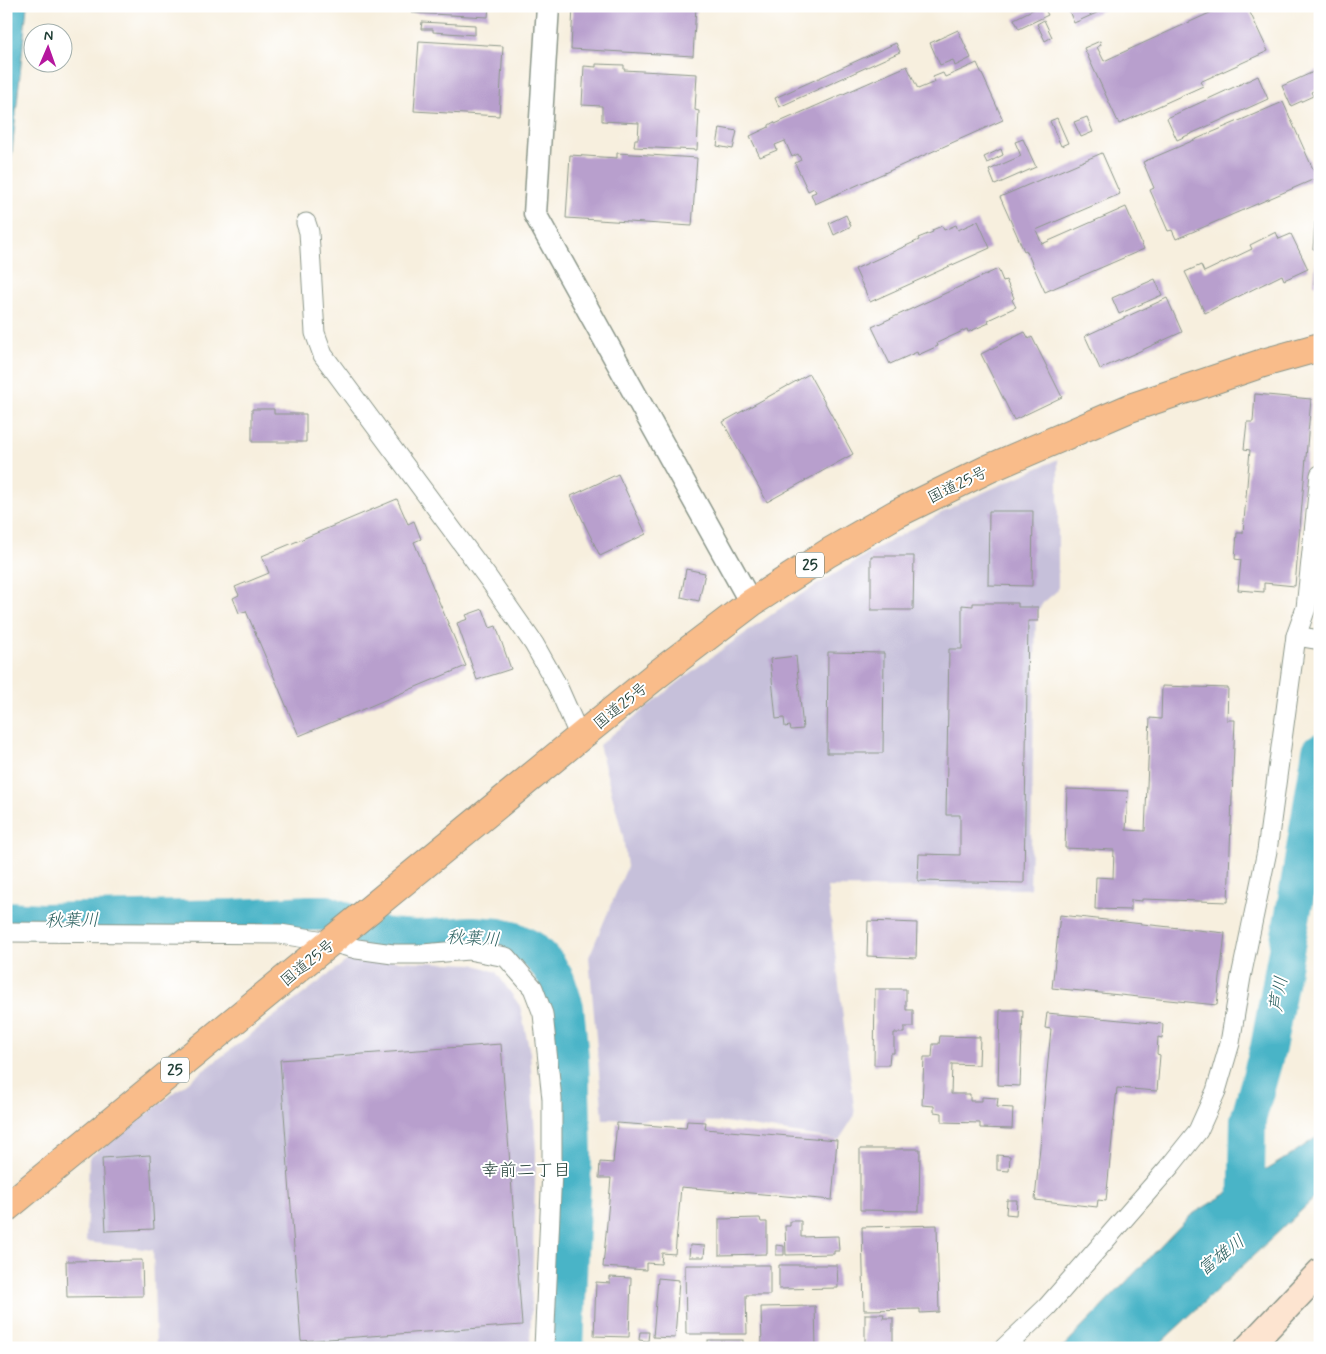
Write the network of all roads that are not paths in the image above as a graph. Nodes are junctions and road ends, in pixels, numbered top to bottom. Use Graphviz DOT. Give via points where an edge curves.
graph roads {
  1 [pos="548,6"];
  2 [pos="306,223"];
  3 [pos="1320,347"];
  4 [pos="1320,475"];
  5 [pos="751,602"];
  6 [pos="1307,638"];
  7 [pos="580,737"];
  8 [pos="6,932"];
  9 [pos="337,937"];
  10 [pos="6,1208"];
  11 [pos="1320,1272"];
  12 [pos="544,1348"];
  13 [pos="1004,1348"];
  14 [pos="1248,1348"];
  1 -- 5 [label="street" via="535,214"];
  2 -- 7 [label="street" via="315,333 323,355 534,644"];
  3 -- 5 [label="highway, 国道25号 / 25" via="1130,408 988,469 896,514"];
  4 -- 6 [label="street" via="1306,608"];
  5 -- 7 [label="highway, 国道25号 / 25"];
  6 -- 13 [label="street" via="1230,1043 1216,1092 1198,1131 1170,1166 1047,1308"];
  7 -- 9 [label="highway, 国道25号 / 25"];
  8 -- 9 [label="street"];
  9 -- 10 [label="highway, 国道25号 / 25"];
  9 -- 12 [label="street" via="357,949 393,954 468,950 506,957 533,988 543,1014 552,1098"];
  11 -- 14 [label="main road"];
}
